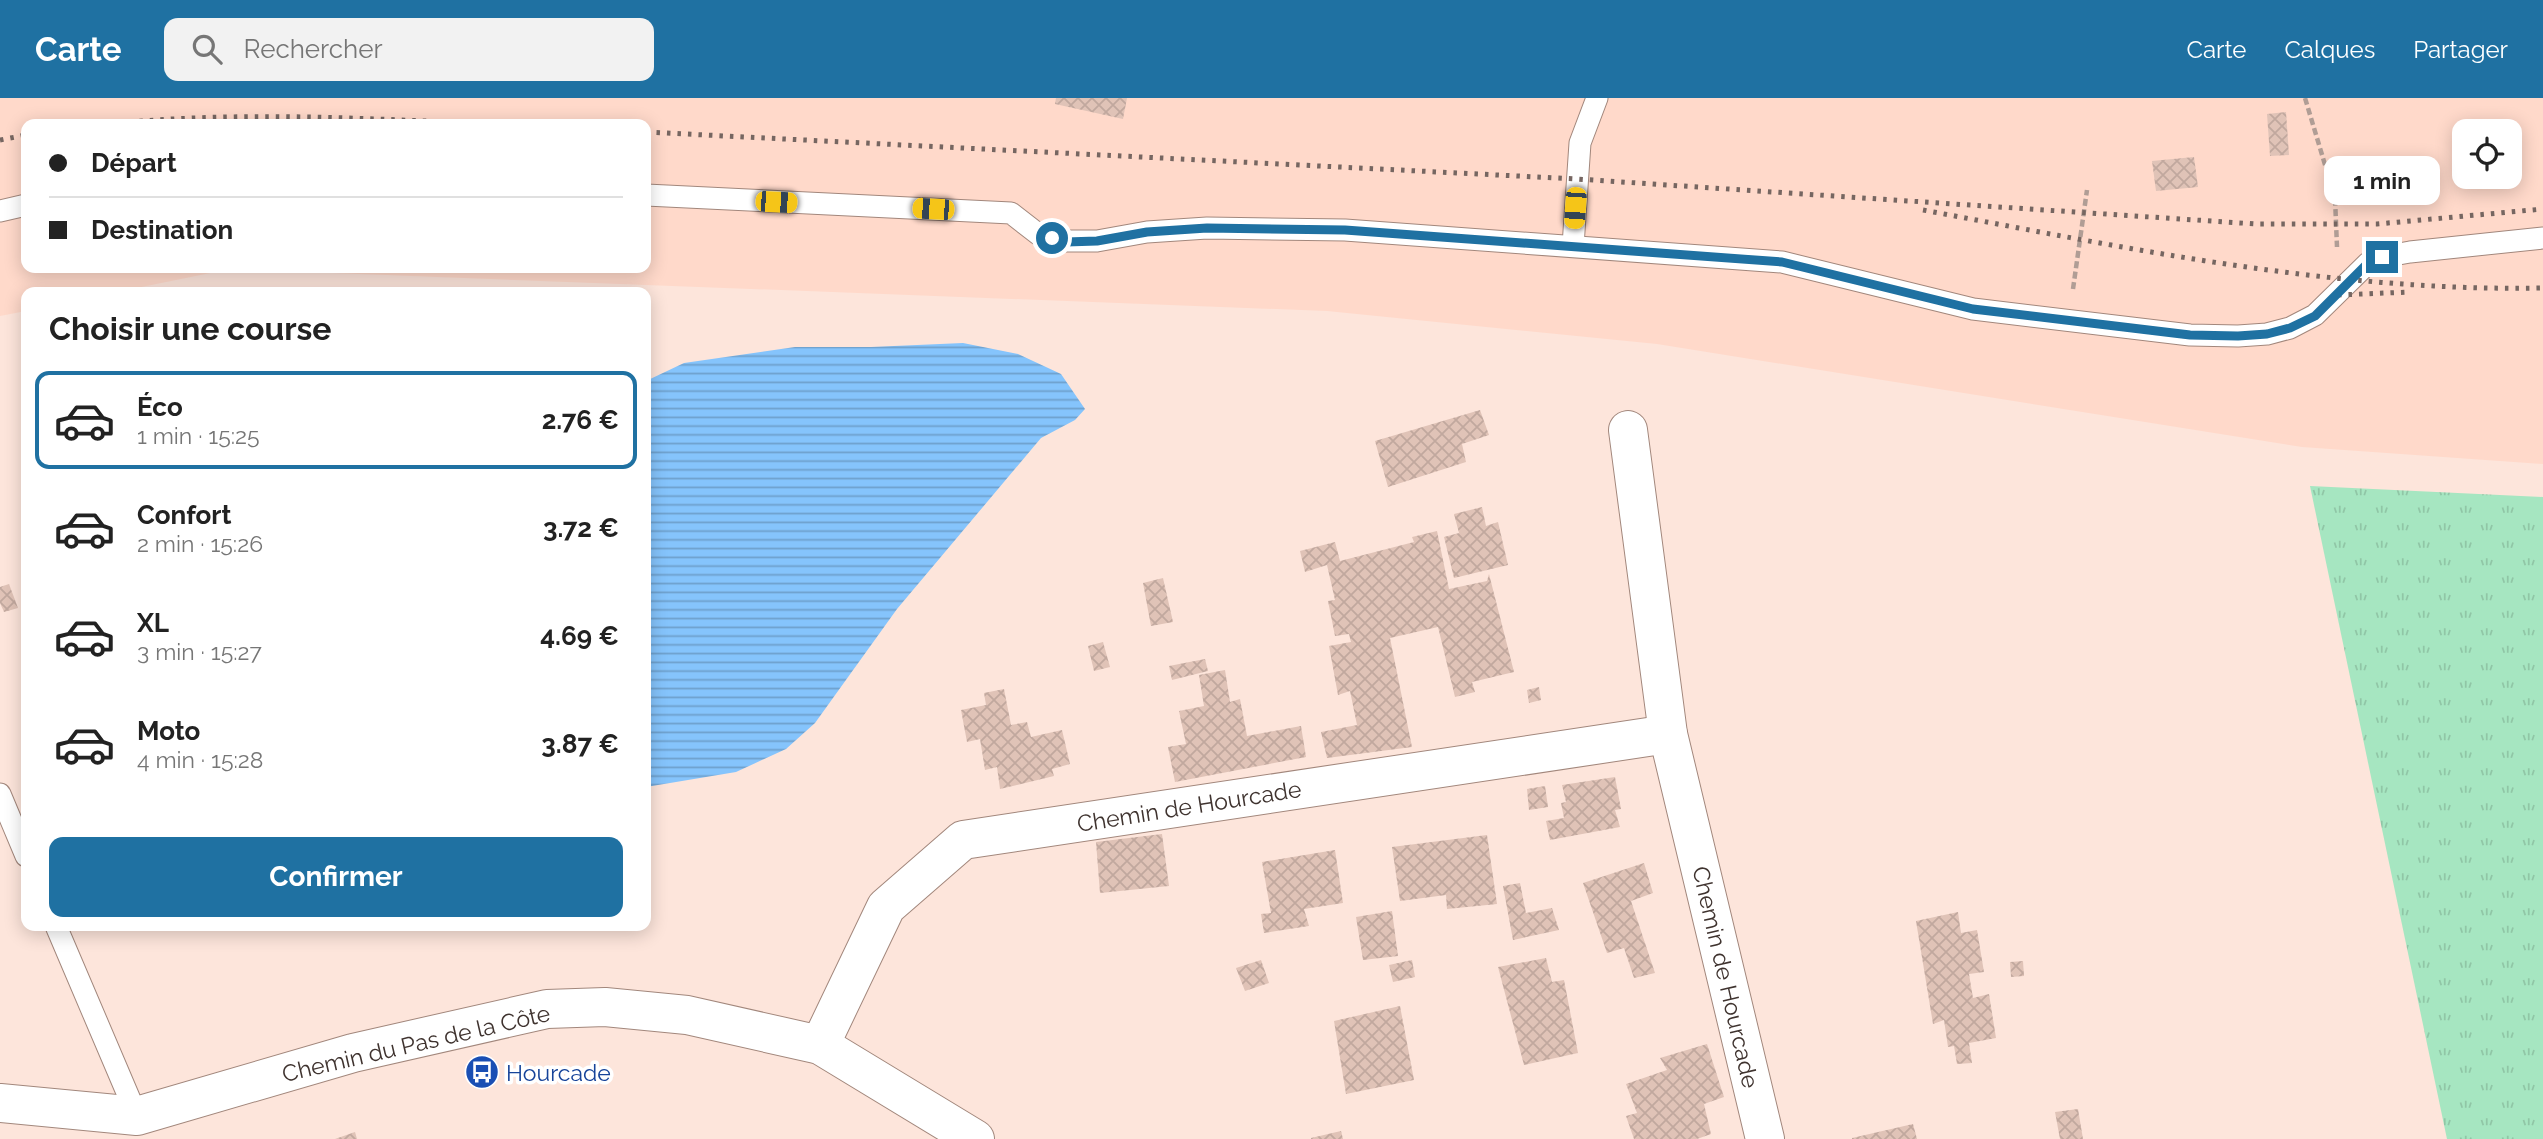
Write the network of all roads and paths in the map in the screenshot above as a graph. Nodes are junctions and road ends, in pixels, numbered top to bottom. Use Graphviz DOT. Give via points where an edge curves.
graph roads {
  1 [pos="1597,98"];
  2 [pos="2305,98"];
  3 [pos="2087,190"];
  4 [pos="651,195"];
  5 [pos="21,206"];
  6 [pos="0,211"];
  7 [pos="2543,238"];
  8 [pos="1573,246"];
  9 [pos="2362,269"];
  10 [pos="2068,321"];
  11 [pos="1628,430"];
  12 [pos="1668,734"];
  13 [pos="0,794"];
  14 [pos="21,844"];
  15 [pos="58,931"];
  16 [pos="820,1045"];
  17 [pos="0,1102"];
  18 [pos="143,1127"];
  19 [pos="975,1139"];
  20 [pos="1765,1139"];
  1 -- 8 [label="lane" via="1580,143"];
  2 -- 9 [label="path" via="2335,198 2338,263"];
  3 -- 10 [label="path"];
  4 -- 8 [label="lane" via="1011,213 1038,234 1066,242 1207,228 1345,230"];
  5 -- 6 [label="lane"];
  7 -- 9 [label="lane" via="2410,252 2382,257"];
  8 -- 10 [label="lane" via="1782,262 1973,309"];
  9 -- 10 [label="lane" via="2315,316 2267,334 2190,335"];
  11 -- 12 [label="street, Chemin de Hourcade"];
  12 -- 16 [label="street, Chemin de Hourcade" via="963,840 886,907"];
  12 -- 20 [label="street, Chemin de Hourcade"];
  13 -- 14 [label="lane"];
  15 -- 18 [label="lane"];
  16 -- 18 [label="street, Chemin du Pas de la Côte" via="687,1015 605,1007 547,1009 353,1053"];
  16 -- 19 [label="street, Chemin du Pas de la Côte"];
  17 -- 18 [label="street, Chemin du Pas de la Côte"];
}
